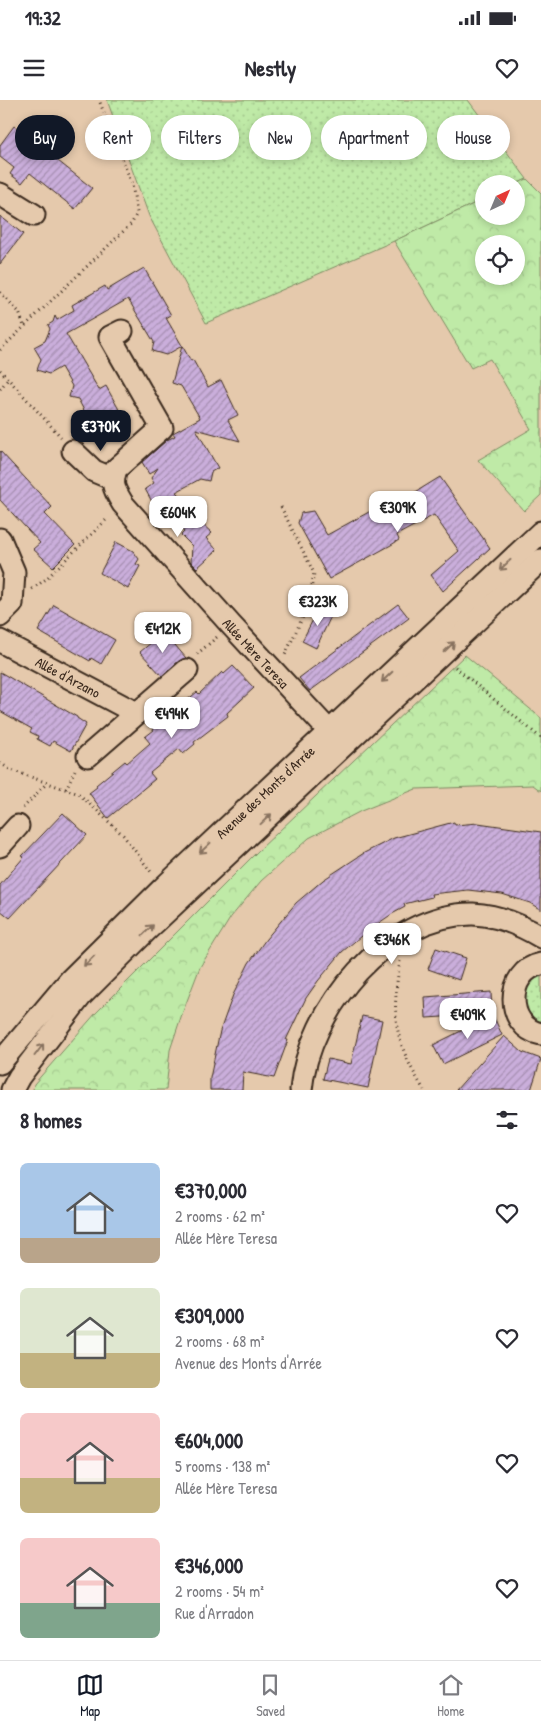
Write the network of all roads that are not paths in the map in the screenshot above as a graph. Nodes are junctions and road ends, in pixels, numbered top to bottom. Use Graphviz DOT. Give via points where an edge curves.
graph roads {
  1 [pos="0,194"];
  2 [pos="34,215"];
  3 [pos="122,330"];
  4 [pos="73,451"];
  5 [pos="113,479"];
  6 [pos="541,532"];
  7 [pos="0,539"];
  8 [pos="541,560"];
  9 [pos="6,610"];
  10 [pos="0,641"];
  11 [pos="187,670"];
  12 [pos="136,713"];
  13 [pos="330,732"];
  14 [pos="88,756"];
  15 [pos="18,826"];
  16 [pos="0,846"];
  17 [pos="541,937"];
  18 [pos="541,964"];
  19 [pos="541,1034"];
  20 [pos="0,1063"];
  21 [pos="0,1086"];
  22 [pos="4,1090"];
  23 [pos="12,1090"];
  24 [pos="301,1090"];
  1 -- 2 [label="street"];
  3 -- 5 [label="street" via="110,337 168,425 116,469"];
  4 -- 5 [label="street" via="94,471"];
  5 -- 13 [label="street, Allée Mère Teresa" via="113,489 123,504"];
  6 -- 13 [label="street, Avenue des Monts d'Arrée, one-way"];
  7 -- 9 [label="street" via="14,572"];
  23 -- 8 [label="street, Avenue des Monts d'Arrée, one-way" via="18,1077 81,996"];
  10 -- 12 [label="street, Allée d'Arzano"];
  11 -- 12 [label="street"];
  12 -- 14 [label="street"];
  13 -- 20 [label="street, Avenue des Monts d'Arrée, one-way" via="162,888 70,980"];
  15 -- 16 [label="street"];
  17 -- 24 [label="street" via="506,920 473,914 436,920 395,940 354,976 332,1005 310,1051"];
  18 -- 19 [label="street" via="525,972 513,993 518,1018 527,1028"];
  21 -- 22 [label="street"];
}
